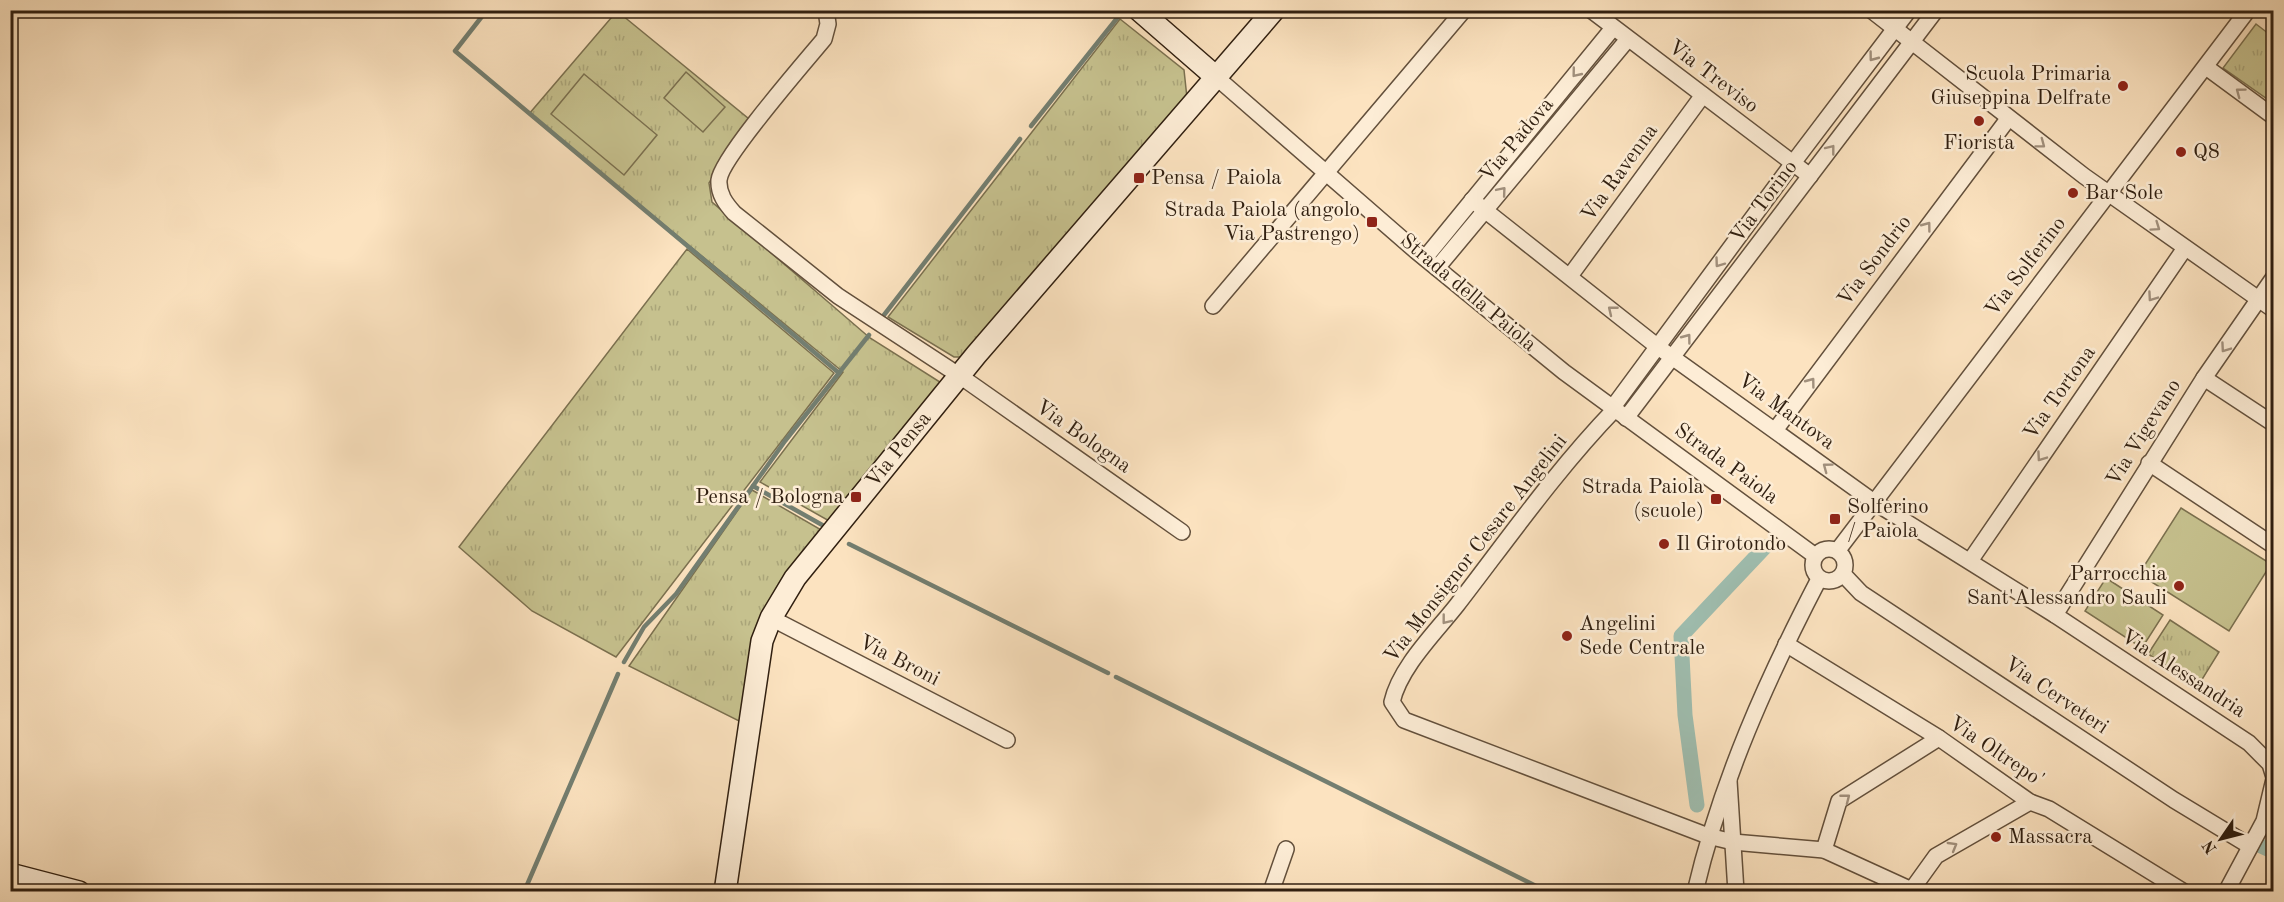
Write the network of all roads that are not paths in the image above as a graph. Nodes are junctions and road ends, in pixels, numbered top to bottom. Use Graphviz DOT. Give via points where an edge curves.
graph roads {
  1 [pos="826,10"];
  2 [pos="1139,10"];
  3 [pos="1274,10"];
  4 [pos="1464,10"];
  5 [pos="1591,10"];
  6 [pos="1871,10"];
  7 [pos="1909,10"];
  8 [pos="1936,10"];
  9 [pos="2248,10"];
  10 [pos="1613,28"];
  11 [pos="1895,28"];
  12 [pos="1628,39"];
  13 [pos="1914,42"];
  14 [pos="2206,67"];
  15 [pos="1216,77"];
  16 [pos="1703,95"];
  17 [pos="2274,117"];
  18 [pos="2008,118"];
  19 [pos="1792,163"];
  20 [pos="1327,174"];
  21 [pos="1810,176"];
  22 [pos="2108,194"];
  23 [pos="1472,200"];
  24 [pos="1485,211"];
  25 [pos="2185,248"];
  26 [pos="1425,258"];
  27 [pos="1437,268"];
  28 [pos="1570,276"];
  29 [pos="2274,277"];
  30 [pos="2259,300"];
  31 [pos="1213,306"];
  32 [pos="2274,310"];
  33 [pos="1658,347"];
  34 [pos="1673,357"];
  35 [pos="960,375"];
  36 [pos="2204,378"];
  37 [pos="1618,411"];
  38 [pos="2274,424"];
  39 [pos="1776,429"];
  40 [pos="2150,463"];
  41 [pos="1874,502"];
  42 [pos="1182,532"];
  43 [pos="2274,546"];
  44 [pos="1838,550"];
  45 [pos="1814,555"];
  46 [pos="1970,561"];
  47 [pos="1843,574"];
  48 [pos="1819,579"];
  49 [pos="2055,615"];
  50 [pos="771,618"];
  51 [pos="1786,644"];
  52 [pos="1939,738"];
  53 [pos="1007,740"];
  54 [pos="1729,773"];
  55 [pos="2274,778"];
  56 [pos="2030,802"];
  57 [pos="1708,836"];
  58 [pos="1733,842"];
  59 [pos="2250,846"];
  60 [pos="1286,849"];
  61 [pos="1824,850"];
  62 [pos="10,874"];
  63 [pos="1915,890"];
  64 [pos="79,891"];
  65 [pos="725,891"];
  66 [pos="1271,891"];
  67 [pos="1695,891"];
  68 [pos="1736,891"];
  69 [pos="2184,891"];
  70 [pos="2226,891"];
  1 -- 35 [label="street, Via Bologna" via="824,39 731,155 719,180 722,199 734,213 838,296"];
  2 -- 15 [label="street, Strada della Paiola"];
  3 -- 15 [label="street, Via Pensa"];
  4 -- 20 [label="street"];
  5 -- 10 [label="street, Via Treviso"];
  6 -- 11 [label="street"];
  7 -- 11 [label="street, Via Torino"];
  8 -- 13 [label="street, Via Torino"];
  9 -- 14 [label="street, Via Solferino"];
  10 -- 12 [label="street, Via Treviso"];
  10 -- 23 [label="street, Via Padova, one-way"];
  11 -- 13 [label="street"];
  11 -- 19 [label="street, Via Torino, one-way"];
  12 -- 16 [label="street, Via Treviso"];
  24 -- 12 [label="street, Via Padova, one-way"];
  13 -- 18 [label="street"];
  21 -- 13 [label="street, Via Torino, one-way"];
  17 -- 14 [label="street, one-way"];
  14 -- 22 [label="street, Via Solferino"];
  15 -- 20 [label="street, Strada della Paiola"];
  15 -- 35 [label="street, Via Pensa"];
  16 -- 19 [label="street, Via Treviso"];
  16 -- 28 [label="street, Via Ravenna"];
  18 -- 22 [label="street, one-way"];
  39 -- 18 [label="street, Via Sondrio, one-way"];
  19 -- 21 [label="street, Via Treviso"];
  19 -- 33 [label="street, Via Torino, one-way"];
  20 -- 26 [label="street, Strada della Paiola"];
  20 -- 31 [label="street"];
  34 -- 21 [label="street, Via Torino, one-way"];
  22 -- 25 [label="street, one-way"];
  22 -- 41 [label="street, Via Solferino"];
  23 -- 24 [label="street"];
  23 -- 26 [label="street, Via Padova"];
  24 -- 27 [label="street, Via Padova"];
  24 -- 28 [label="street"];
  25 -- 30 [label="street"];
  25 -- 46 [label="street, Via Tortona, one-way"];
  26 -- 27 [label="street, Strada della Paiola"];
  27 -- 37 [label="street, Strada della Paiola"];
  33 -- 28 [label="street, one-way"];
  29 -- 30 [label="street, Via Vigevano"];
  30 -- 32 [label="street"];
  30 -- 36 [label="street, Via Vigevano, one-way"];
  33 -- 34 [label="street, Via Mantova"];
  33 -- 37 [label="street, Via Torino"];
  34 -- 37 [label="street, Via Torino"];
  34 -- 39 [label="street, Via Mantova"];
  35 -- 42 [label="street, Via Bologna"];
  35 -- 50 [label="street, Via Pensa" via="795,578"];
  36 -- 38 [label="street"];
  36 -- 40 [label="street, Via Vigevano"];
  37 -- 45 [label="street, Strada Paiola"];
  37 -- 57 [label="street, Via Monsignor Cesare Angelini, one-way" via="1560,475 1395,687 1392,702 1404,720"];
  41 -- 39 [label="street, Via Mantova, one-way"];
  40 -- 43 [label="street"];
  40 -- 49 [label="street, Via Vigevano"];
  41 -- 44 [label="street, Via Solferino"];
  41 -- 46 [label="street, Via Alessandria"];
  44 -- 45 [label="street" via="1825,548"];
  44 -- 47 [label="street" via="1846,561"];
  45 -- 48 [label="street" via="1812,569"];
  46 -- 49 [label="street, Via Alessandria"];
  47 -- 48 [label="street" via="1832,581"];
  47 -- 59 [label="street, Via Cerveteri" via="1861,593"];
  48 -- 51 [label="street"];
  49 -- 55 [label="street, Via Alessandria" via="2249,743 2270,764"];
  50 -- 53 [label="street, Via Broni"];
  50 -- 65 [label="street, Via Pensa" via="756,671"];
  51 -- 52 [label="street, Via Oltrepo'"];
  51 -- 54 [label="street"];
  52 -- 56 [label="street, Via Oltrepo'"];
  61 -- 52 [label="street, one-way" via="1839,801"];
  54 -- 57 [label="street"];
  54 -- 58 [label="street"];
  55 -- 59 [label="street, Via Alessandria" via="2264,821"];
  63 -- 56 [label="street, one-way" via="1936,856"];
  56 -- 69 [label="street, Via Oltrepo'" via="2049,809"];
  57 -- 58 [label="street, Via Monsignor Cesare Angelini"];
  57 -- 67 [label="street"];
  58 -- 61 [label="street, Via Monsignor Cesare Angelini"];
  58 -- 68 [label="street"];
  59 -- 70 [label="street, Via Alessandria"];
  60 -- 66 [label="street"];
  61 -- 63 [label="street, Via Monsignor Cesare Angelini"];
  62 -- 64 [label="street"];
}
